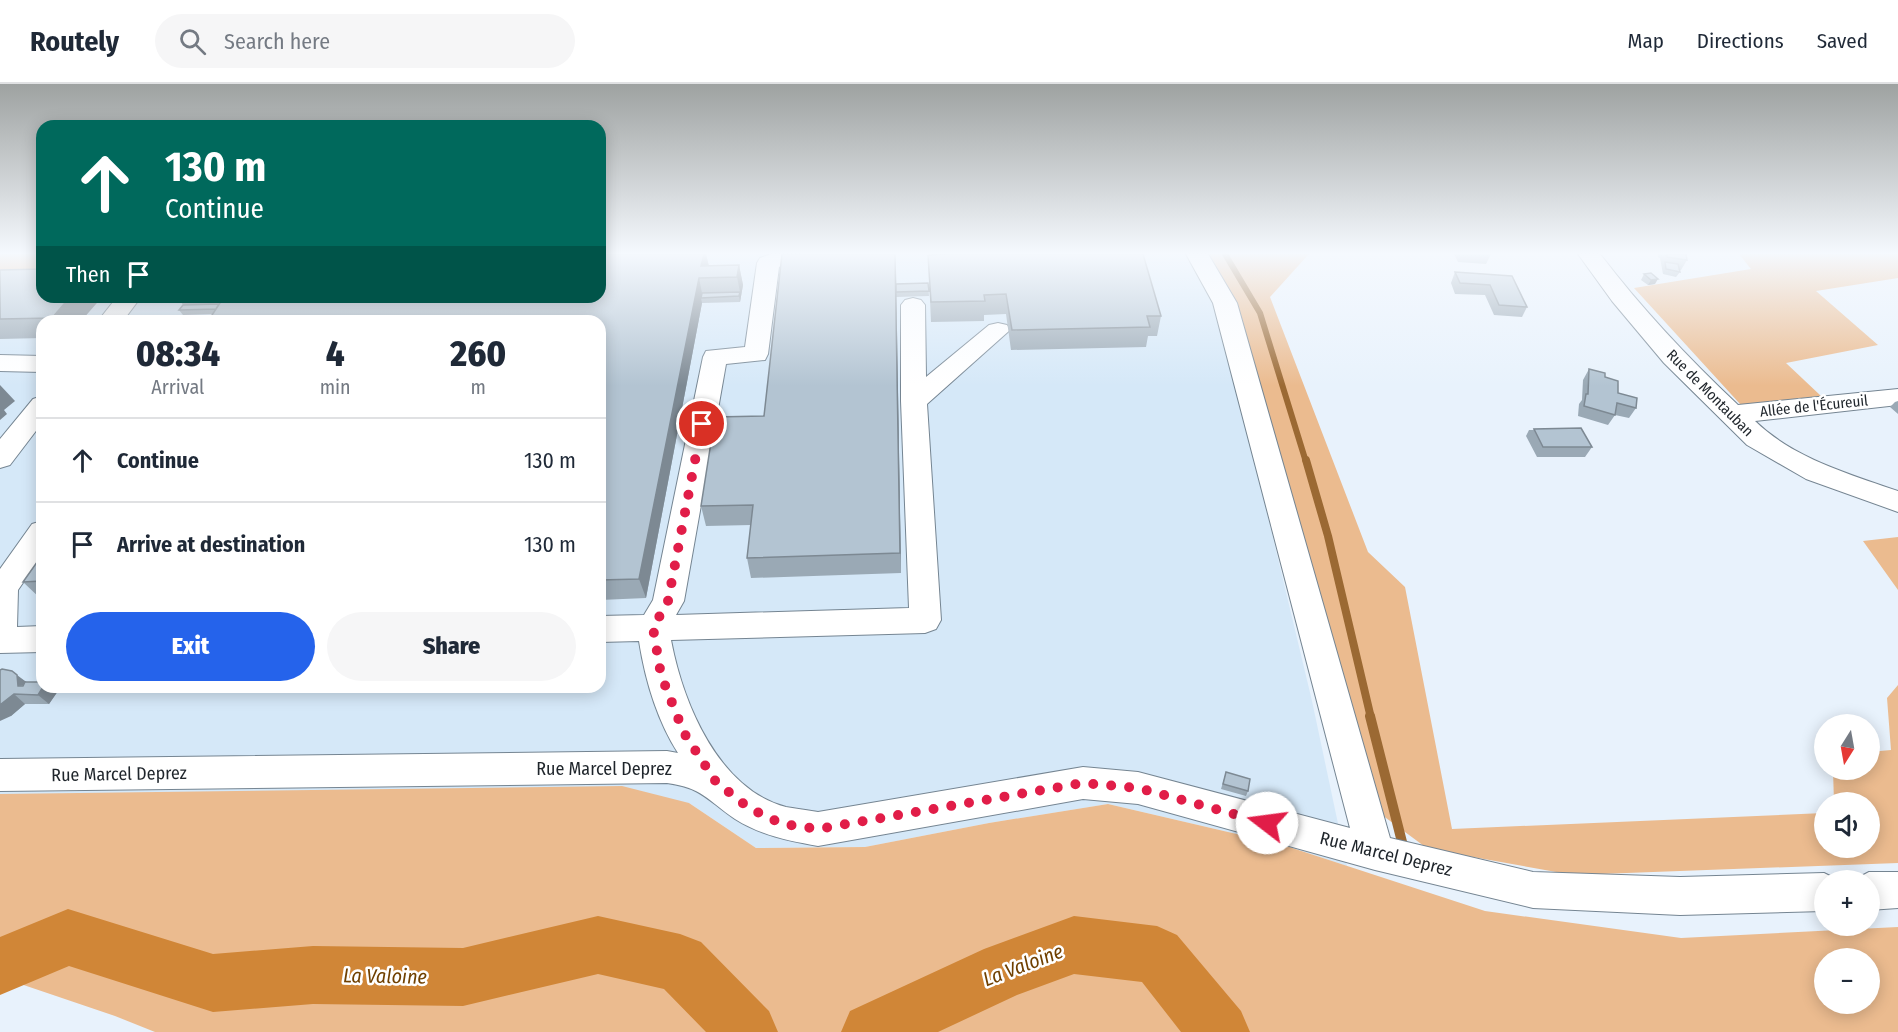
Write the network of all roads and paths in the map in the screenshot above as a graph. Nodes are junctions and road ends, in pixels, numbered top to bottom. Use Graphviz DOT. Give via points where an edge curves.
graph roads {
  1 [pos="763,298"];
  2 [pos="1222,298"];
  3 [pos="1622,298"];
  4 [pos="124,303"];
  5 [pos="913,305"];
  6 [pos="115,315"];
  7 [pos="998,330"];
  8 [pos="0,363"];
  9 [pos="36,364"];
  10 [pos="1898,397"];
  11 [pos="914,401"];
  12 [pos="36,413"];
  13 [pos="1730,415"];
  14 [pos="0,458"];
  15 [pos="1898,502"];
  16 [pos="36,541"];
  17 [pos="653,628"];
  18 [pos="606,629"];
  19 [pos="36,639"];
  20 [pos="0,640"];
  21 [pos="0,775"];
  22 [pos="716,782"];
  23 [pos="1375,852"];
  24 [pos="1898,890"];
  25 [pos="1880,891"];
  26 [pos="1814,892"];
  1 -- 17 [label="street" via="756,354 715,357 668,601"];
  2 -- 23 [label="street"];
  3 -- 13 [label="street, Rue de Montauban"];
  4 -- 6 [label="street"];
  5 -- 11 [label="street"];
  7 -- 11 [label="street"];
  8 -- 9 [label="street"];
  10 -- 13 [label="street, Allée de l'Écureuil"];
  11 -- 17 [label="street" via="924,620"];
  12 -- 14 [label="street"];
  13 -- 15 [label="street, Rue de Montauban" via="1757,439 1816,472"];
  16 -- 20 [label="street" via="3,588"];
  17 -- 18 [label="street"];
  17 -- 22 [label="street" via="661,675 684,733"];
  19 -- 20 [label="street"];
  21 -- 22 [label="street, Rue Marcel Deprez" via="667,766 692,771"];
  22 -- 23 [label="street, Rue Marcel Deprez" via="749,808 782,824 818,829 1083,783 1127,787"];
  23 -- 26 [label="street, Rue Marcel Deprez" via="1533,890 1680,896"];
  24 -- 25 [label="street"];
}
